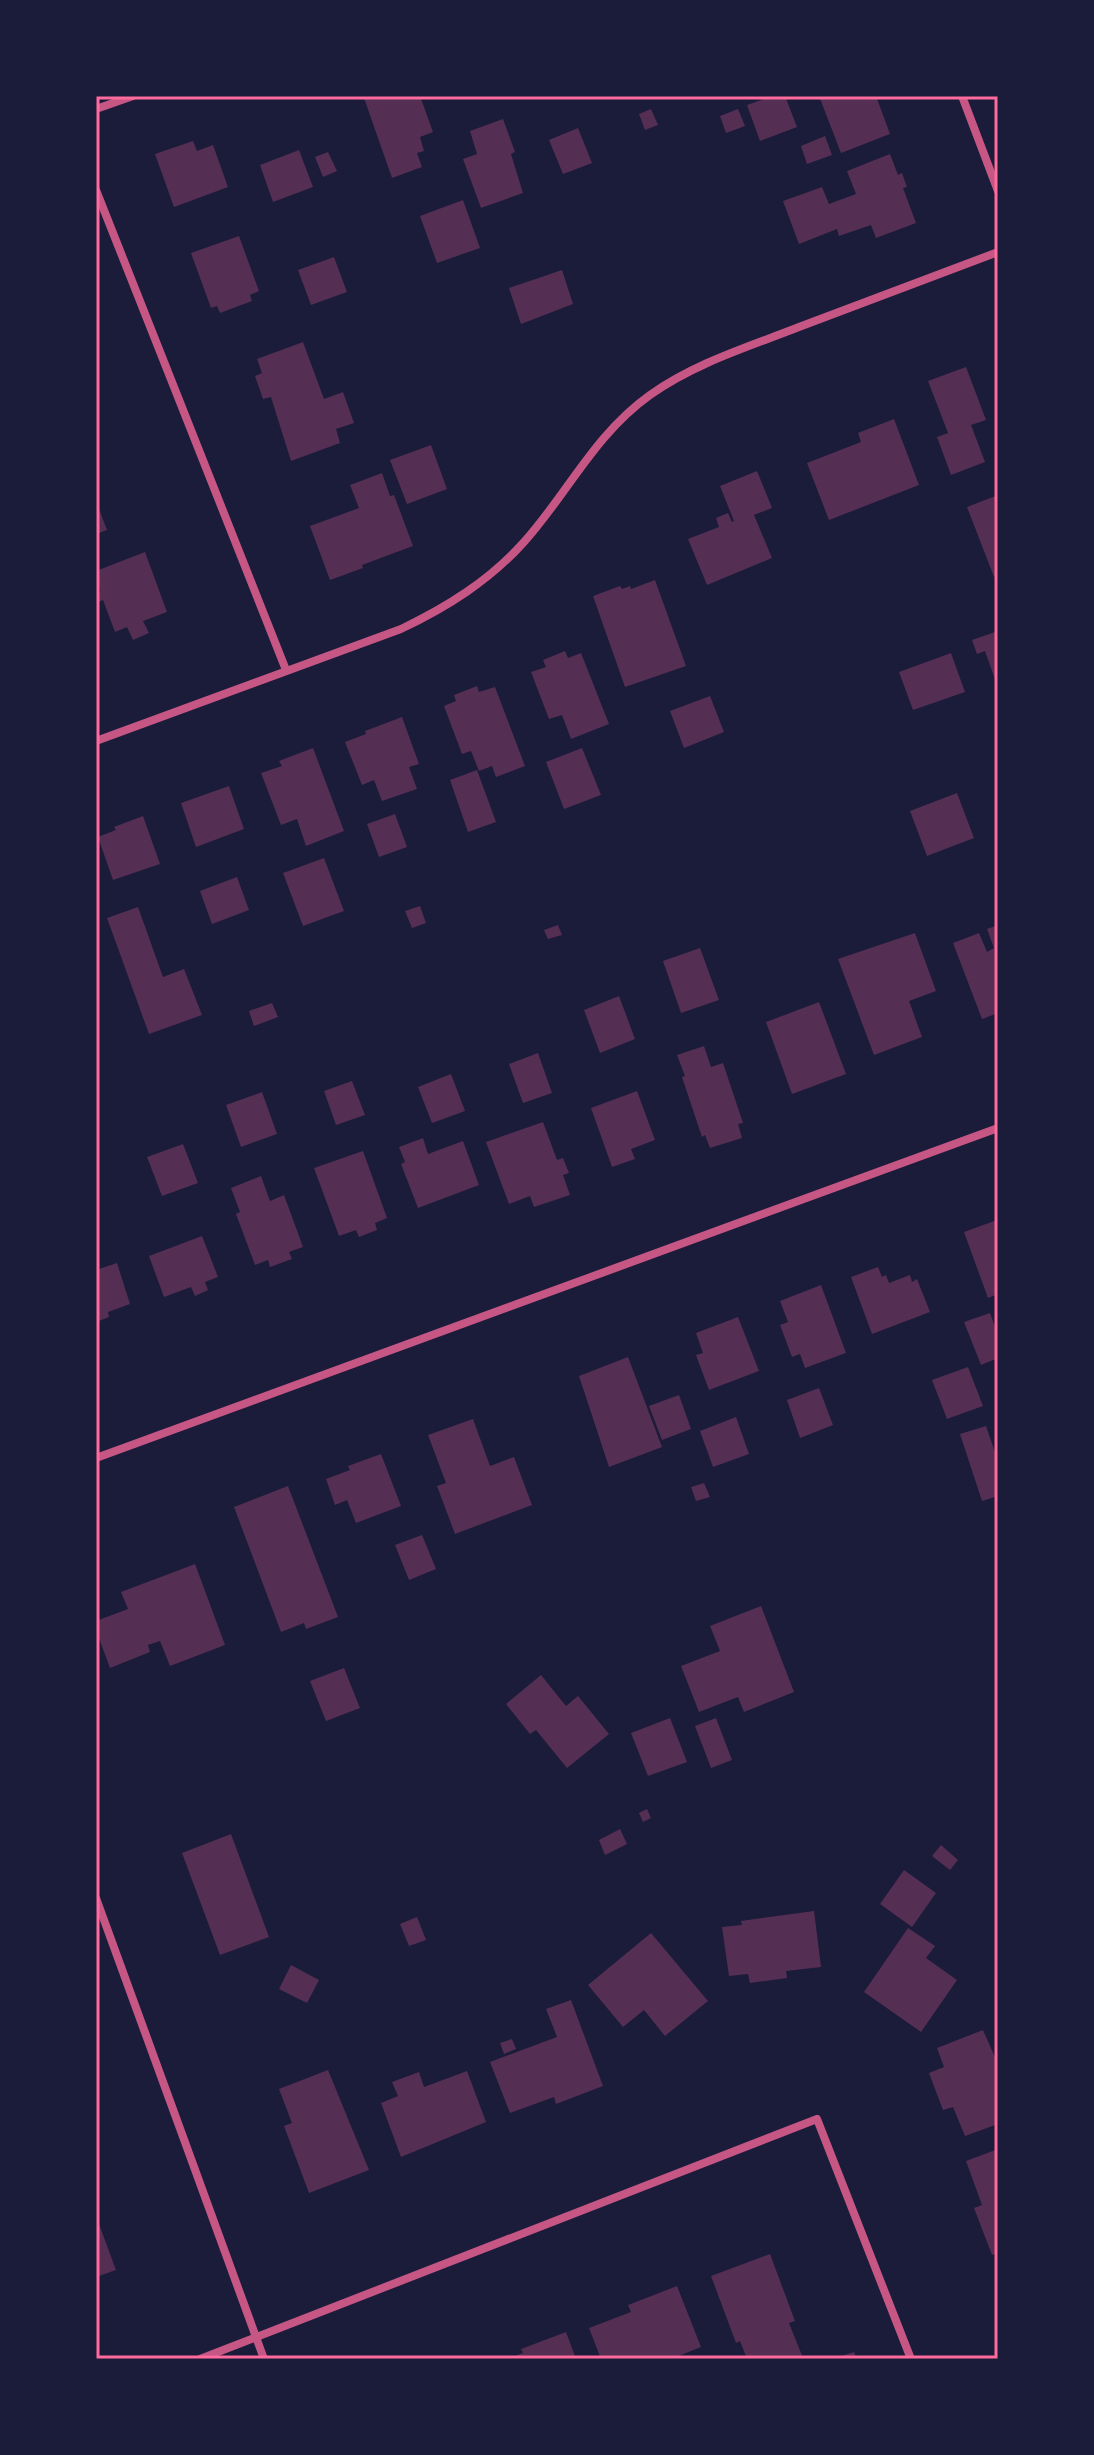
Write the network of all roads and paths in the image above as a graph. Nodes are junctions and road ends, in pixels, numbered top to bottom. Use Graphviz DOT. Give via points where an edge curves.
graph roads {
  1 [pos="133,96"];
  2 [pos="962,96"];
  3 [pos="96,109"];
  4 [pos="96,190"];
  5 [pos="998,191"];
  6 [pos="998,252"];
  7 [pos="286,670"];
  8 [pos="96,741"];
  9 [pos="998,1128"];
  10 [pos="96,1458"];
  11 [pos="96,1898"];
  12 [pos="256,2338"];
  13 [pos="200,2359"];
  14 [pos="264,2359"];
  15 [pos="911,2359"];
  1 -- 3 [label="street"];
  2 -- 5 [label="street"];
  4 -- 7 [label="street"];
  6 -- 7 [label="street" via="682,375 604,435 525,541 467,593 401,629"];
  7 -- 8 [label="street"];
  9 -- 10 [label="street"];
  11 -- 12 [label="street"];
  12 -- 13 [label="street"];
  12 -- 14 [label="street"];
  12 -- 15 [label="street" via="817,2119"];
}
